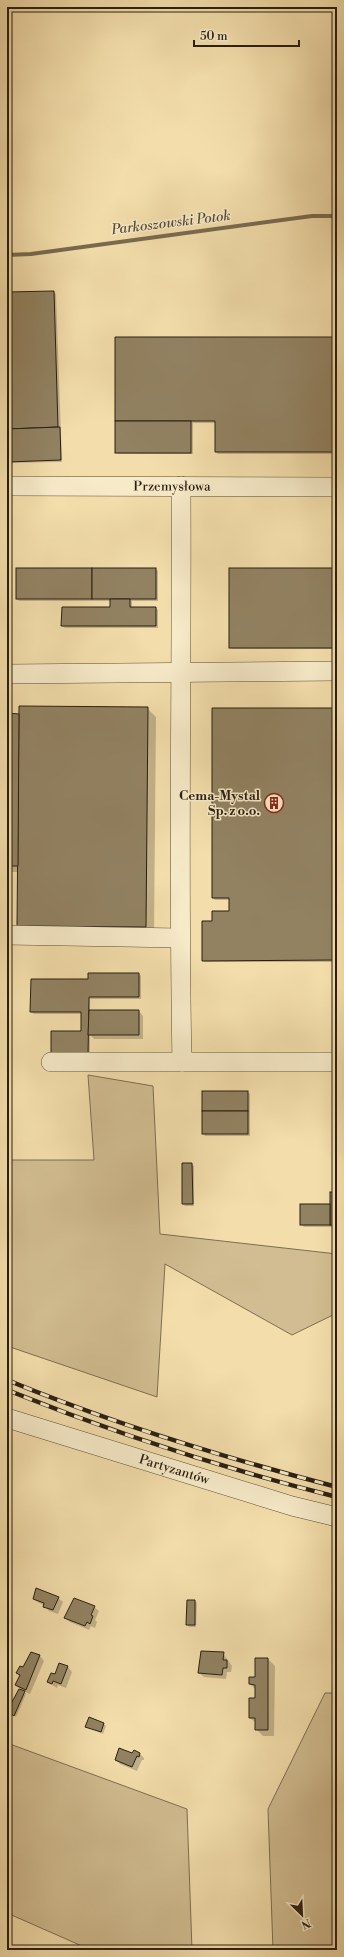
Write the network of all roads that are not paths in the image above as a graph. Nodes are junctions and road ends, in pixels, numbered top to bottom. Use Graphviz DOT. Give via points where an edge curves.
graph roads {
  1 [pos="7,486"];
  2 [pos="181,486"];
  3 [pos="337,486"];
  4 [pos="337,671"];
  5 [pos="182,672"];
  6 [pos="7,674"];
  7 [pos="7,935"];
  8 [pos="179,938"];
  9 [pos="51,1062"];
  10 [pos="182,1062"];
  11 [pos="337,1062"];
  12 [pos="9,1420"];
  13 [pos="337,1517"];
  1 -- 2 [label="street, Przemysłowa"];
  2 -- 3 [label="street, Przemysłowa"];
  2 -- 5 [label="street"];
  4 -- 5 [label="street"];
  5 -- 6 [label="street"];
  5 -- 8 [label="street"];
  7 -- 8 [label="street"];
  8 -- 10 [label="street"];
  9 -- 10 [label="street"];
  10 -- 11 [label="street"];
  12 -- 13 [label="street, Partyzantów" via="292,1506"];
}
